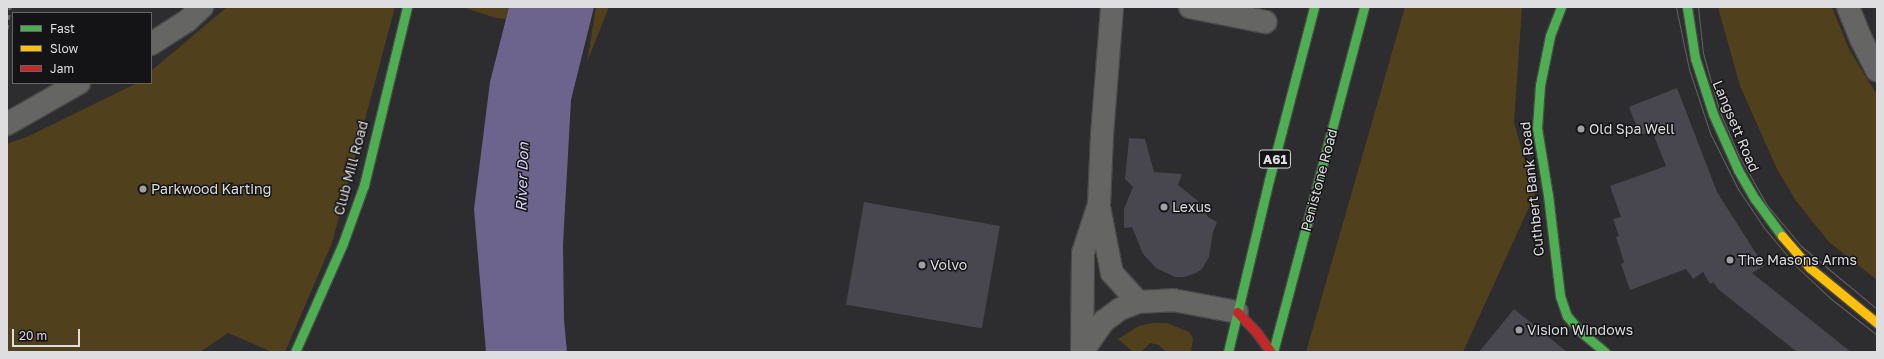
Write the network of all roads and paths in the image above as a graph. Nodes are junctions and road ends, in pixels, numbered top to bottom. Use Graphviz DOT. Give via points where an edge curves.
graph roads {
  1 [pos="202,7"];
  2 [pos="407,7"];
  3 [pos="1112,7"];
  4 [pos="1190,7"];
  5 [pos="1314,7"];
  6 [pos="1364,7"];
  7 [pos="1561,7"];
  8 [pos="1687,7"];
  9 [pos="1848,7"];
  10 [pos="1266,22"];
  11 [pos="152,43"];
  12 [pos="1877,70"];
  13 [pos="77,84"];
  14 [pos="11,122"];
  15 [pos="1099,204"];
  16 [pos="1138,302"];
  17 [pos="1237,312"];
  18 [pos="1877,323"];
  19 [pos="295,352"];
  20 [pos="1082,352"];
  21 [pos="1228,352"];
  22 [pos="1272,352"];
  23 [pos="1605,352"];
  1 -- 11 [label="street" via="187,22"];
  2 -- 19 [label="main road, Club Mill Road" via="364,185 343,243"];
  3 -- 15 [label="street"];
  4 -- 10 [label="street"];
  5 -- 17 [label="main road, A61"];
  6 -- 22 [label="main road, Penistone Road"];
  7 -- 23 [label="main road, Cuthbert Bank Road" via="1550,36 1540,85 1537,128 1560,296 1567,316"];
  8 -- 18 [label="main road, Langsett Road" via="1695,58 1713,114 1738,170 1755,199 1810,268"];
  9 -- 12 [label="street"];
  13 -- 14 [label="street"];
  15 -- 16 [label="street" via="1112,273"];
  15 -- 20 [label="street" via="1083,253"];
  16 -- 17 [label="street" via="1173,300"];
  16 -- 20 [label="street" via="1120,309 1104,321"];
  17 -- 21 [label="main road, A61"];
  17 -- 22 [label="main road"];
}
